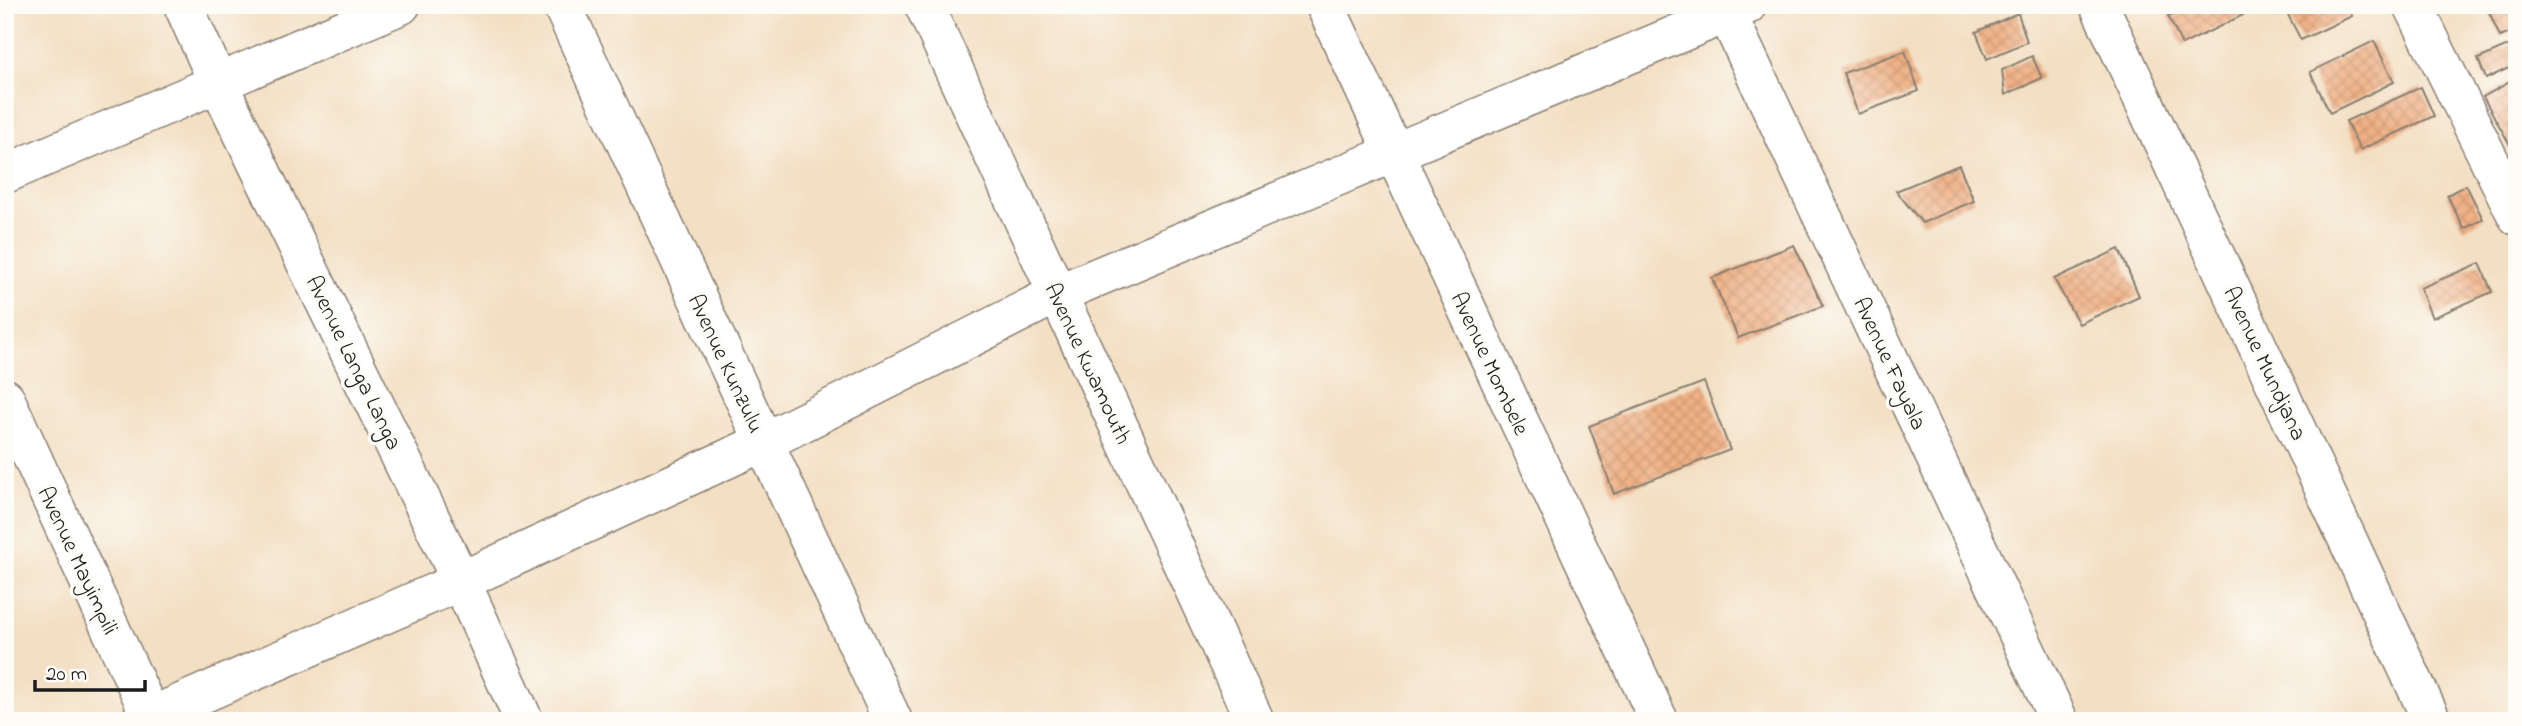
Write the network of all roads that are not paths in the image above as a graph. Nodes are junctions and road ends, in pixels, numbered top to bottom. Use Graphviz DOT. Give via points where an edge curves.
graph roads {
  1 [pos="183,5"];
  2 [pos="401,5"];
  3 [pos="562,5"];
  4 [pos="924,5"];
  5 [pos="1325,5"];
  6 [pos="2099,5"];
  7 [pos="2413,5"];
  8 [pos="1732,8"];
  9 [pos="219,85"];
  10 [pos="1393,152"];
  11 [pos="5,174"];
  12 [pos="2517,216"];
  13 [pos="1056,294"];
  14 [pos="5,398"];
  15 [pos="764,442"];
  16 [pos="461,581"];
  17 [pos="148,719"];
  18 [pos="524,721"];
  19 [pos="893,721"];
  20 [pos="1255,721"];
  21 [pos="1659,721"];
  22 [pos="2059,721"];
  23 [pos="2432,721"];
  1 -- 9 [label="street, Avenue Langa Langa"];
  2 -- 9 [label="street"];
  3 -- 15 [label="street, Avenue Kunzulu"];
  4 -- 13 [label="street, Avenue Kwamouth"];
  5 -- 10 [label="street, Avenue Mombele"];
  6 -- 23 [label="street, Avenue Mundjana"];
  7 -- 12 [label="street"];
  8 -- 10 [label="street"];
  8 -- 22 [label="street, Avenue Fayala"];
  9 -- 11 [label="street"];
  9 -- 16 [label="street, Avenue Langa Langa"];
  10 -- 13 [label="street"];
  10 -- 21 [label="street, Avenue Mombele"];
  13 -- 15 [label="street"];
  13 -- 20 [label="street, Avenue Kwamouth"];
  14 -- 17 [label="street, Avenue Mayimpili"];
  15 -- 16 [label="street"];
  15 -- 19 [label="street, Avenue Kunzulu"];
  16 -- 17 [label="street"];
  16 -- 18 [label="street, Avenue Langa Langa"];
}
